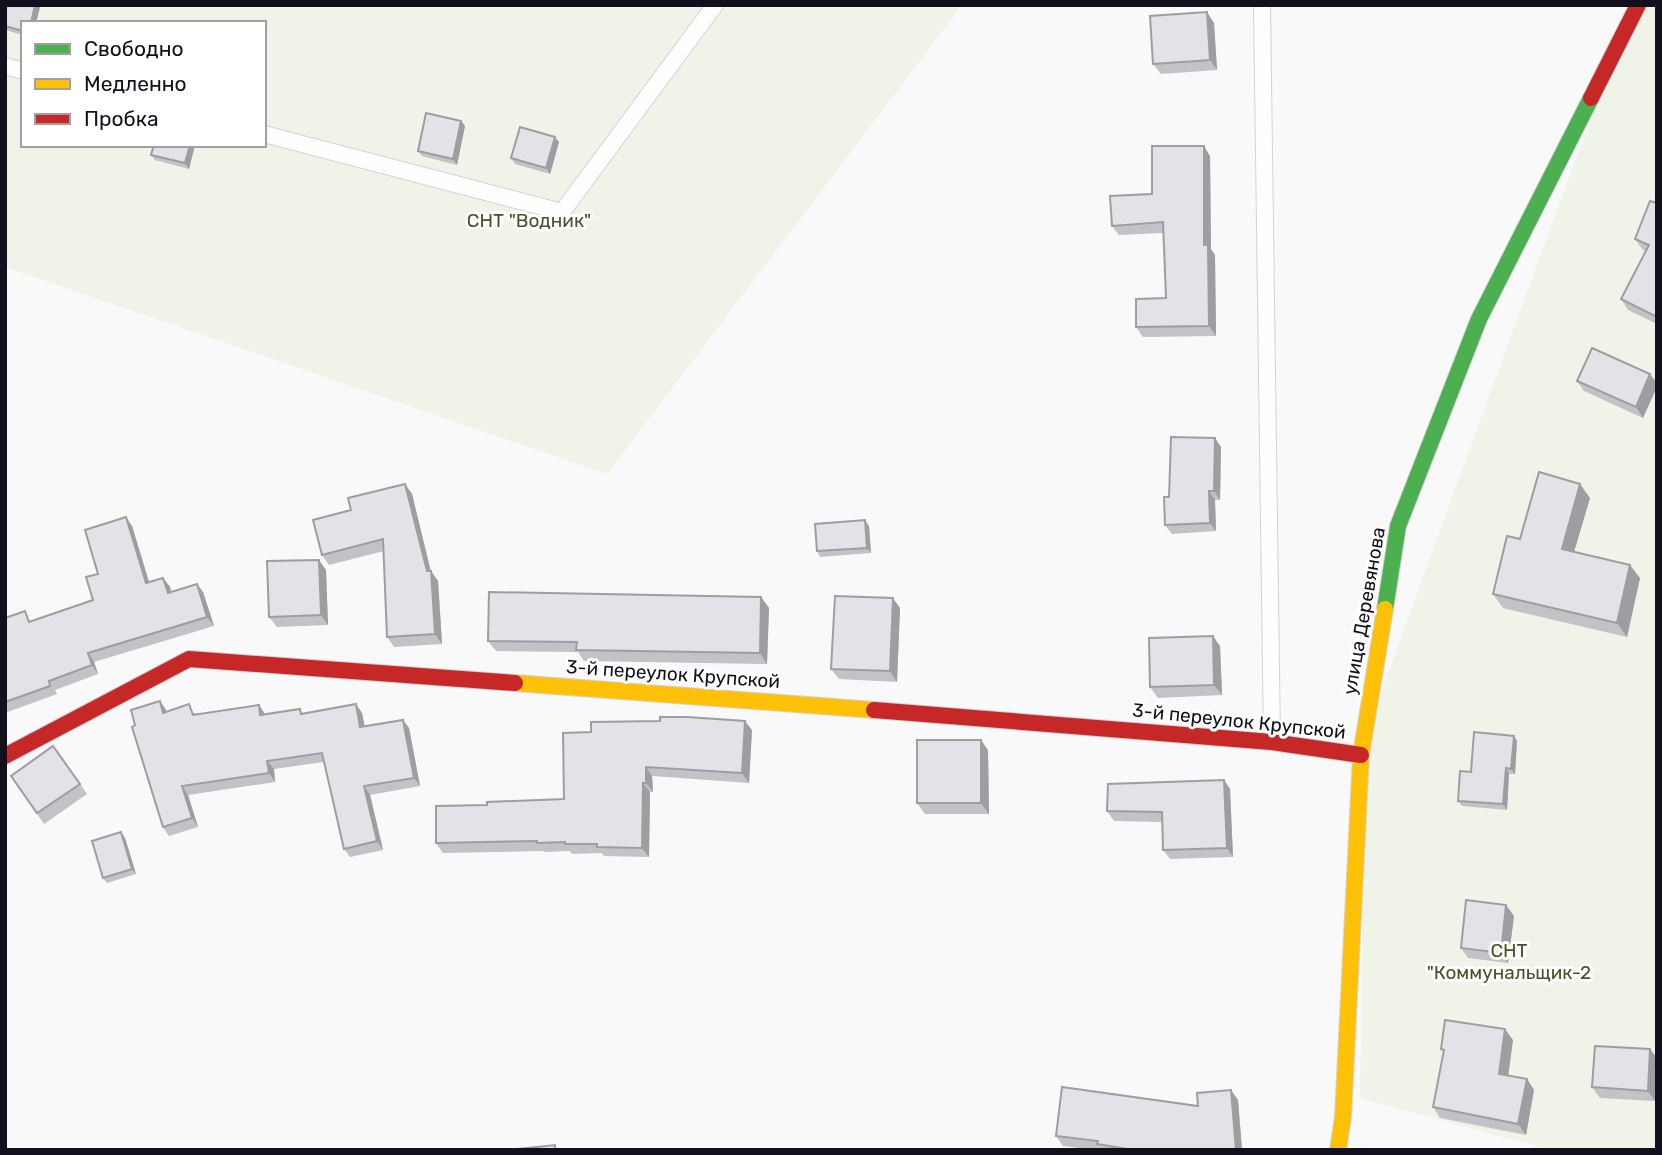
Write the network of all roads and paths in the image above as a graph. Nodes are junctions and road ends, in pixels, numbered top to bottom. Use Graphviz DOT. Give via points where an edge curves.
graph roads {
  1 [pos="715,5"];
  2 [pos="1262,5"];
  3 [pos="1638,5"];
  4 [pos="266,135"];
  5 [pos="1272,742"];
  6 [pos="1361,755"];
  7 [pos="5,756"];
  8 [pos="1338,1150"];
  1 -- 4 [label="lane" via="562,212"];
  2 -- 5 [label="lane"];
  3 -- 6 [label="street, улица Деревянова" via="1479,318 1398,526"];
  5 -- 6 [label="street, 3-й переулок Крупской"];
  5 -- 7 [label="street, 3-й переулок Крупской" via="188,659"];
  6 -- 8 [label="street, улица Деревянова"];
}
